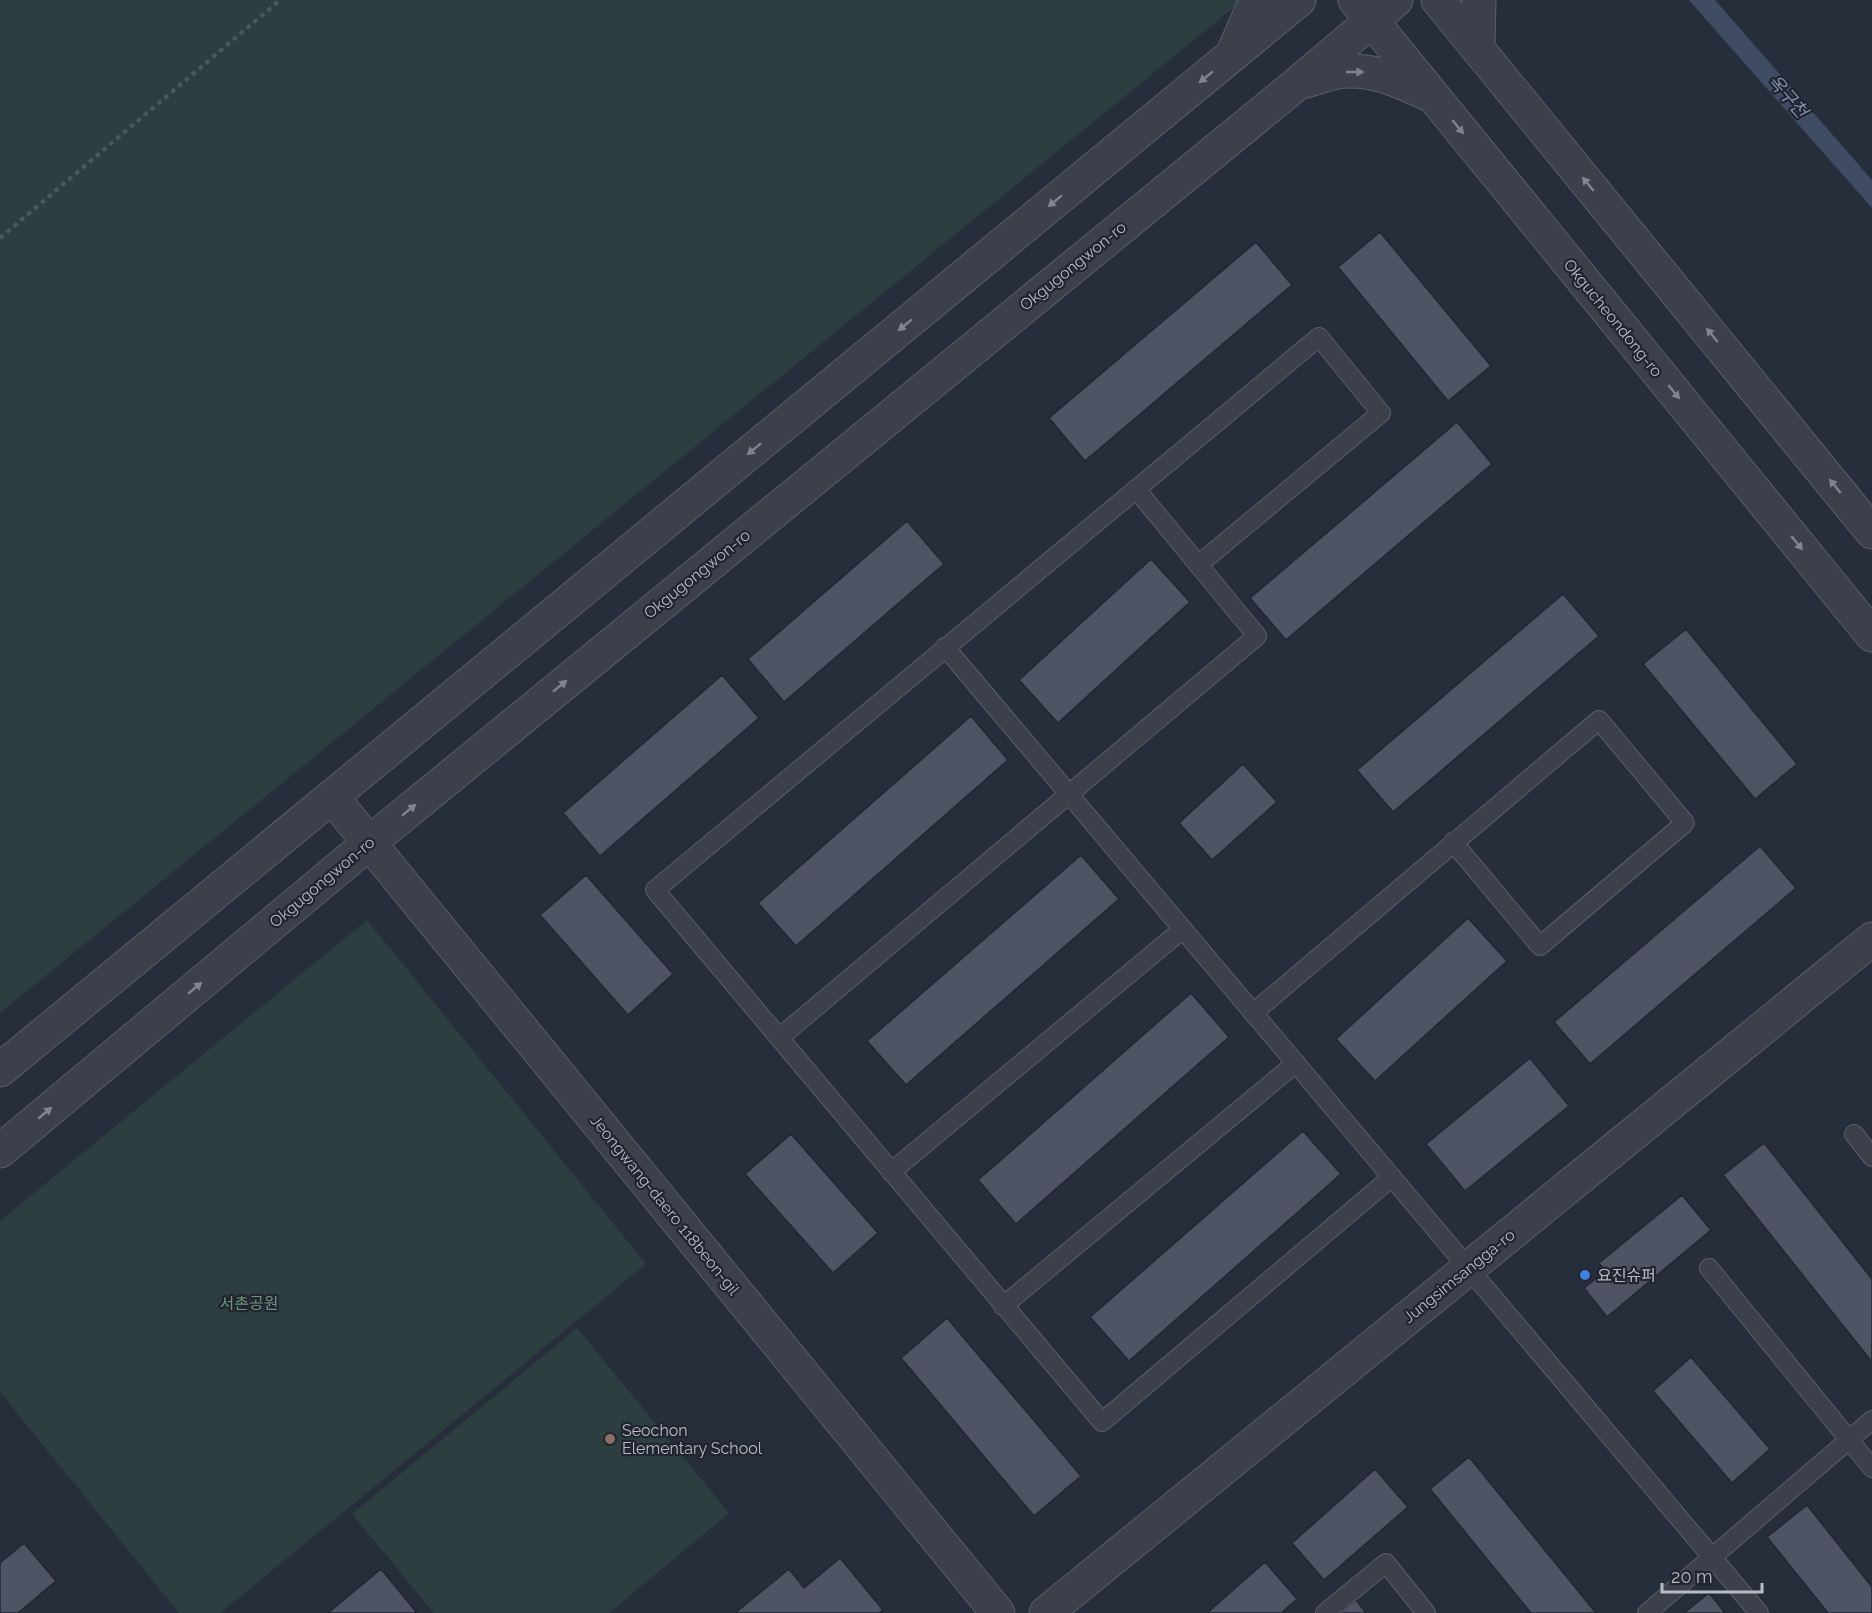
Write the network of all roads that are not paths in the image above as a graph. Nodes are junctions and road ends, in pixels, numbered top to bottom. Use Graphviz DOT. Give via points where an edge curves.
graph roads {
  1 [pos="1256,0"];
  2 [pos="1299,0"];
  3 [pos="1396,0"];
  4 [pos="1438,0"];
  5 [pos="1479,0"];
  6 [pos="1363,11"];
  7 [pos="1478,49"];
  8 [pos="1232,55"];
  9 [pos="1298,83"];
  10 [pos="1433,96"];
  11 [pos="1136,489"];
  12 [pos="1872,531"];
  13 [pos="1198,565"];
  14 [pos="1872,635"];
  15 [pos="945,647"];
  16 [pos="1069,794"];
  17 [pos="332,797"];
  18 [pos="1453,842"];
  19 [pos="369,843"];
  20 [pos="1183,929"];
  21 [pos="1872,939"];
  22 [pos="1253,1013"];
  23 [pos="779,1038"];
  24 [pos="1296,1063"];
  25 [pos="0,1070"];
  26 [pos="1854,1134"];
  27 [pos="0,1151"];
  28 [pos="1872,1157"];
  29 [pos="891,1172"];
  30 [pos="1392,1177"];
  31 [pos="1469,1268"];
  32 [pos="1709,1268"];
  33 [pos="1004,1306"];
  34 [pos="1872,1420"];
  35 [pos="1849,1440"];
  36 [pos="1872,1468"];
  37 [pos="1712,1557"];
  38 [pos="998,1613"];
  39 [pos="1046,1613"];
  40 [pos="1325,1613"];
  41 [pos="1426,1613"];
  42 [pos="1647,1613"];
  43 [pos="1759,1613"];
  1 -- 8 [label="street"];
  2 -- 8 [label="street"];
  3 -- 6 [label="street, Okgugongwon-ro"];
  4 -- 7 [label="street"];
  5 -- 7 [label="street"];
  6 -- 9 [label="street, Okgugongwon-ro"];
  6 -- 10 [label="street, Okgucheondong-ro"];
  12 -- 7 [label="street, one-way"];
  8 -- 17 [label="street, one-way"];
  9 -- 10 [label="street, one-way" via="1338,72 1365,72 1386,76"];
  19 -- 9 [label="street, Okgugongwon-ro, one-way"];
  10 -- 14 [label="street, Okgucheondong-ro, one-way"];
  11 -- 13 [label="lane"];
  11 -- 13 [label="lane" via="1318,337 1326,345 1381,414"];
  11 -- 15 [label="lane"];
  13 -- 16 [label="lane" via="1257,636"];
  15 -- 16 [label="lane"];
  15 -- 23 [label="lane" via="655,890"];
  16 -- 20 [label="lane"];
  16 -- 23 [label="lane"];
  17 -- 19 [label="street, Jeongwang-daero 118beon-gil"];
  17 -- 25 [label="street"];
  18 -- 18 [label="lane" via="1540,946 1685,824 1599,720"];
  18 -- 22 [label="lane"];
  27 -- 19 [label="street, Okgugongwon-ro, one-way"];
  19 -- 38 [label="street, Jeongwang-daero 118beon-gil"];
  20 -- 22 [label="lane"];
  20 -- 29 [label="lane"];
  21 -- 31 [label="street, Jungsimsangga-ro"];
  22 -- 24 [label="lane"];
  23 -- 29 [label="lane"];
  24 -- 30 [label="lane"];
  24 -- 33 [label="lane"];
  26 -- 28 [label="lane"];
  29 -- 33 [label="lane"];
  30 -- 31 [label="lane"];
  30 -- 33 [label="lane" via="1102,1422"];
  31 -- 37 [label="lane"];
  31 -- 39 [label="street, Jungsimsangga-ro"];
  32 -- 35 [label="lane"];
  34 -- 35 [label="lane"];
  35 -- 36 [label="lane"];
  35 -- 37 [label="lane"];
  37 -- 42 [label="lane"];
  37 -- 43 [label="lane"];
  40 -- 41 [label="lane" via="1386,1563"];
}
